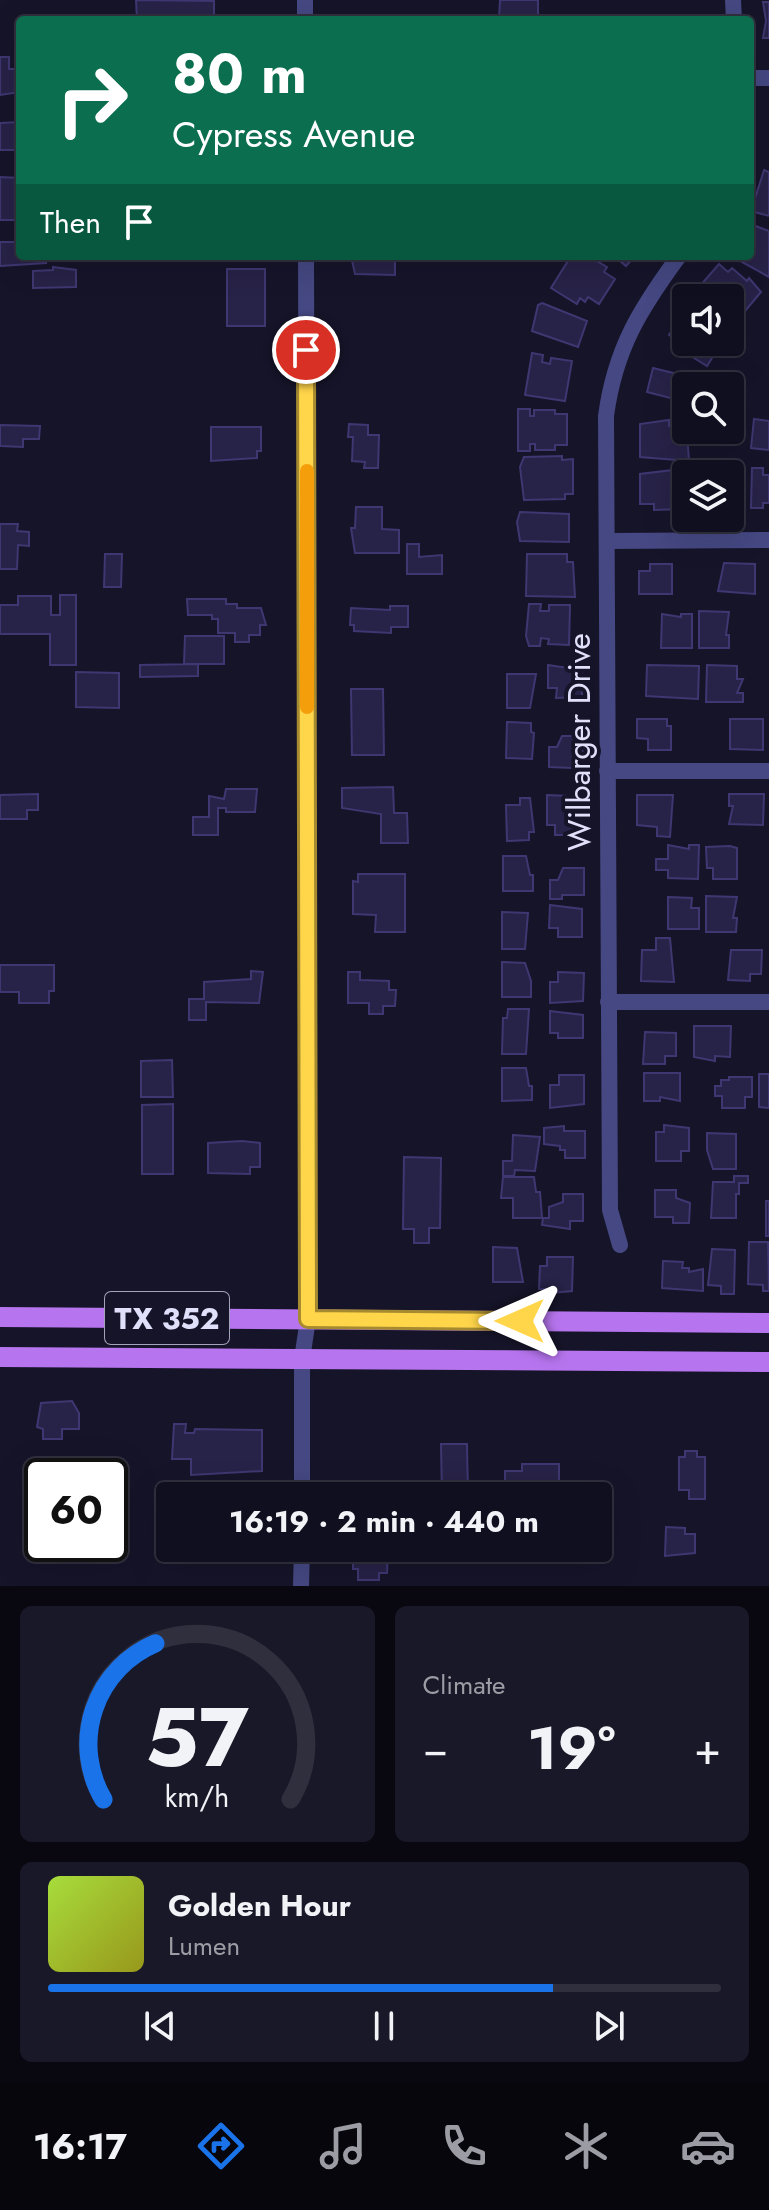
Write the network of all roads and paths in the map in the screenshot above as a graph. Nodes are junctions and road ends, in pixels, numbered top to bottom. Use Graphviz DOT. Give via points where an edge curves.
graph roads {
  1 [pos="306,260"];
  2 [pos="676,260"];
  3 [pos="769,540"];
  4 [pos="607,541"];
  5 [pos="607,771"];
  6 [pos="769,771"];
  7 [pos="608,1002"];
  8 [pos="769,1002"];
  9 [pos="620,1245"];
  10 [pos="0,1317"];
  11 [pos="308,1319"];
  12 [pos="769,1323"];
  13 [pos="0,1357"];
  14 [pos="302,1359"];
  15 [pos="769,1362"];
  16 [pos="302,1482"];
  17 [pos="302,1562"];
  18 [pos="301,1586"];
  1 -- 11 [label="street"];
  2 -- 4 [label="street, Wilbarger Drive" via="638,311 610,383"];
  3 -- 4 [label="street"];
  4 -- 5 [label="street, Wilbarger Drive"];
  5 -- 6 [label="street"];
  5 -- 7 [label="street, Wilbarger Drive"];
  7 -- 8 [label="street"];
  7 -- 9 [label="street, Wilbarger Drive" via="610,1210"];
  10 -- 11 [label="main road, TX 352"];
  11 -- 12 [label="main road, TX 352"];
  11 -- 14 [label="street"];
  13 -- 14 [label="main road, TX 352"];
  14 -- 15 [label="main road, TX 352"];
  14 -- 16 [label="street"];
  17 -- 18 [label="street"];
}
